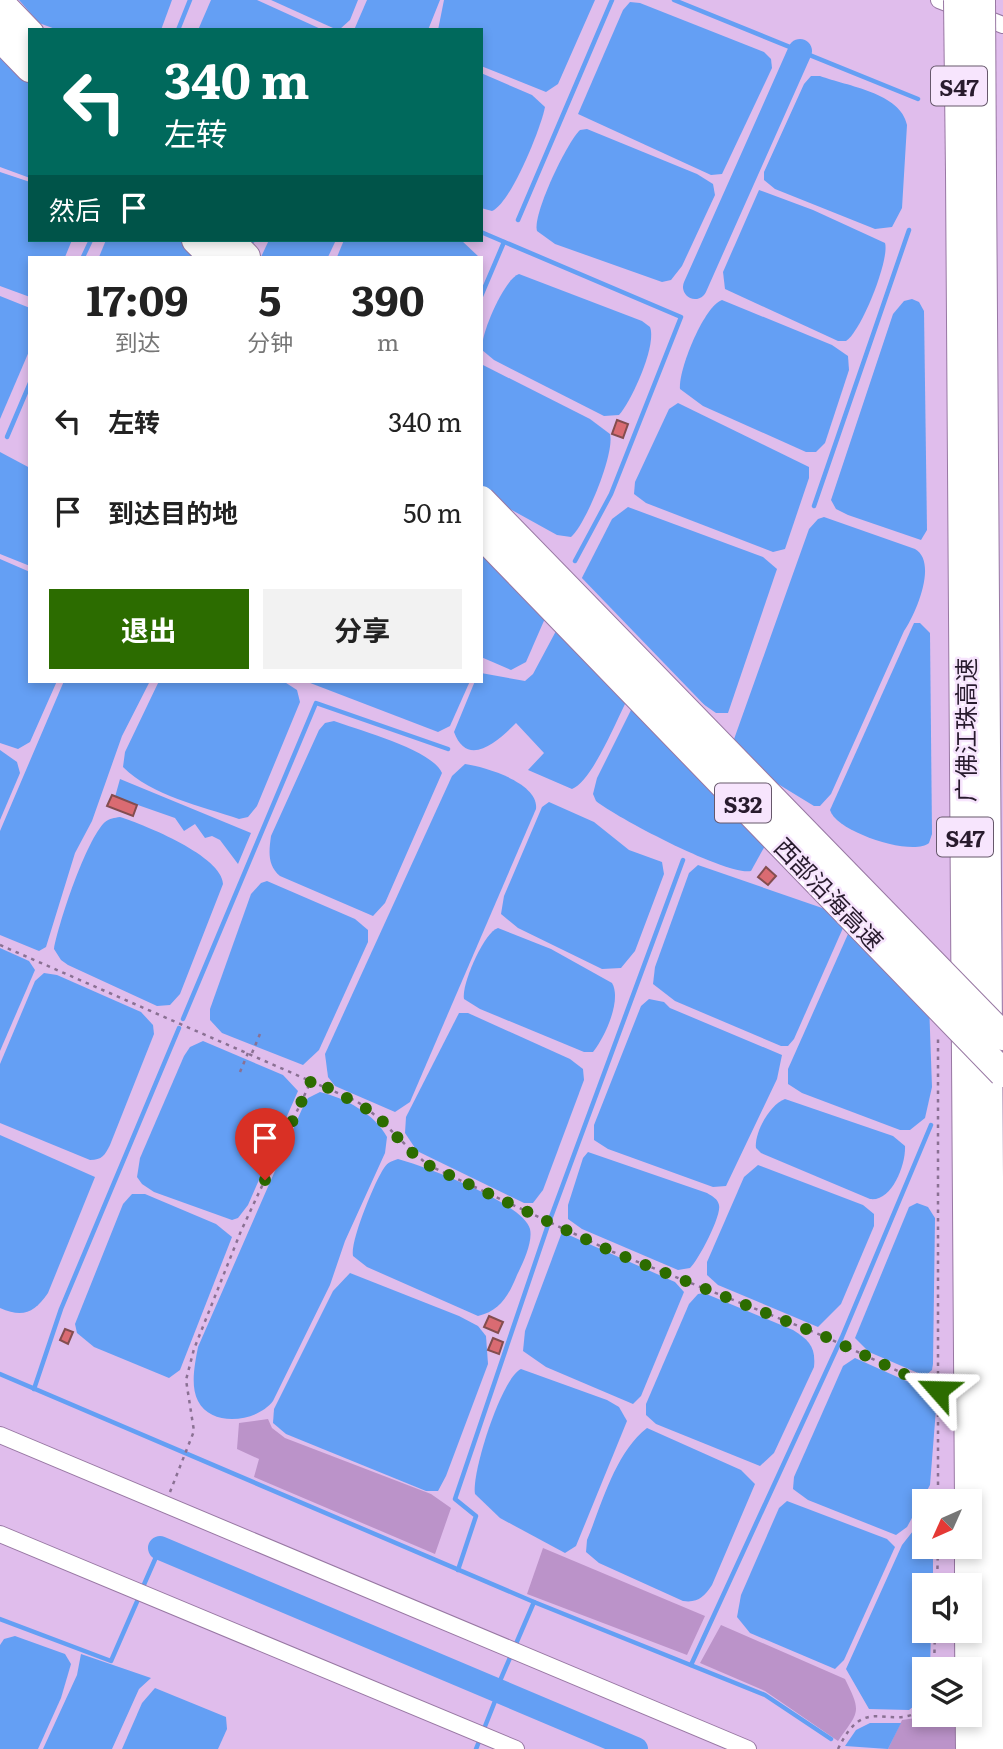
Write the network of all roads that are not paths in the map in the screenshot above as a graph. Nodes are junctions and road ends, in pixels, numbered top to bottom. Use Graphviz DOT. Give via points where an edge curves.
graph roads {
  1 [pos="939,0"];
  2 [pos="958,0"];
  3 [pos="981,0"];
  4 [pos="0,4"];
  5 [pos="1003,25"];
  6 [pos="28,32"];
  7 [pos="0,37"];
  8 [pos="28,66"];
  9 [pos="971,173"];
  10 [pos="198,242"];
  11 [pos="231,242"];
  12 [pos="212,256"];
  13 [pos="245,256"];
  14 [pos="483,502"];
  15 [pos="483,536"];
  16 [pos="1003,1036"];
  17 [pos="1003,1073"];
  18 [pos="0,1435"];
  19 [pos="969,1489"];
  20 [pos="0,1534"];
  21 [pos="981,1657"];
  22 [pos="982,1675"];
  23 [pos="973,1727"];
  24 [pos="516,1749"];
  25 [pos="747,1749"];
  26 [pos="970,1749"];
  27 [pos="993,1749"];
  1 -- 5 [label="street"];
  2 -- 9 [label="highway, 广佛江珠高速 / S47, bridge"];
  3 -- 9 [label="highway, 广佛江珠高速 / S47, bridge"];
  4 -- 6 [label="highway"];
  7 -- 8 [label="highway"];
  9 -- 19 [label="highway, 广佛江珠高速 / S47"];
  9 -- 21 [label="highway, 广佛江珠高速 / S47"];
  10 -- 12 [label="highway"];
  11 -- 13 [label="highway"];
  14 -- 16 [label="highway, 西部沿海高速 / S32, bridge"];
  15 -- 17 [label="highway, 西部沿海高速 / S32, bridge"];
  18 -- 25 [label="street"];
  20 -- 24 [label="street"];
  22 -- 27 [label="highway, 广佛江珠高速 / S47"];
  23 -- 26 [label="highway, 广佛江珠高速 / S47"];
}
